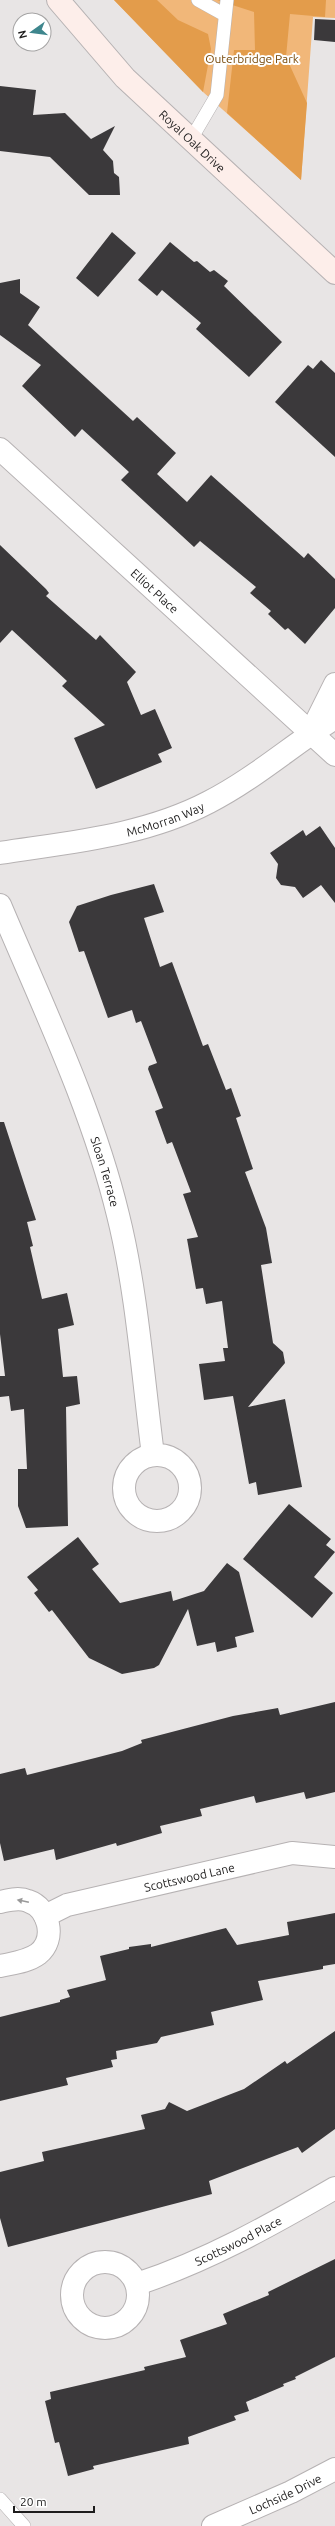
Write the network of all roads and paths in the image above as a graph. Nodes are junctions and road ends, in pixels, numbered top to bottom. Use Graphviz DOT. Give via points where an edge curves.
graph roads {
  1 [pos="58,0"];
  2 [pos="198,0"];
  3 [pos="227,0"];
  4 [pos="225,15"];
  5 [pos="190,141"];
  6 [pos="335,273"];
  7 [pos="0,449"];
  8 [pos="335,684"];
  9 [pos="335,718"];
  10 [pos="310,734"];
  11 [pos="335,755"];
  12 [pos="0,853"];
  13 [pos="0,905"];
  14 [pos="153,1455"];
  15 [pos="335,1856"];
  16 [pos="0,1902"];
  17 [pos="46,1916"];
  18 [pos="0,1966"];
  19 [pos="335,2188"];
  20 [pos="137,2284"];
  21 [pos="335,2469"];
  22 [pos="0,2499"];
  23 [pos="24,2526"];
  24 [pos="213,2526"];
  1 -- 5 [label="main road, Royal Oak Drive" via="125,78"];
  2 -- 4 [label="lane"];
  3 -- 4 [label="lane"];
  4 -- 5 [label="lane" via="217,95"];
  5 -- 6 [label="main road, Royal Oak Drive"];
  7 -- 10 [label="street, Elliot Place"];
  8 -- 10 [label="street, McMorran Way"];
  9 -- 10 [label="street, McMorran Way"];
  10 -- 11 [label="street, Elliot Place"];
  10 -- 12 [label="street, McMorran Way" via="254,777 208,803 164,821 120,834"];
  13 -- 14 [label="street, Sloan Terrace" via="85,1106 103,1158 119,1217 129,1272"];
  15 -- 17 [label="street, Scottswood Lane" via="292,1853 67,1905"];
  17 -- 16 [label="street, one-way" via="38,1906 27,1900"];
  17 -- 18 [label="street" via="49,1928 47,1942 40,1953 28,1960"];
  19 -- 20 [label="street, Scottswood Place" via="239,2242 178,2271"];
  21 -- 24 [label="street, Lochside Drive" via="291,2492"];
  22 -- 23 [label="lane"];
}
